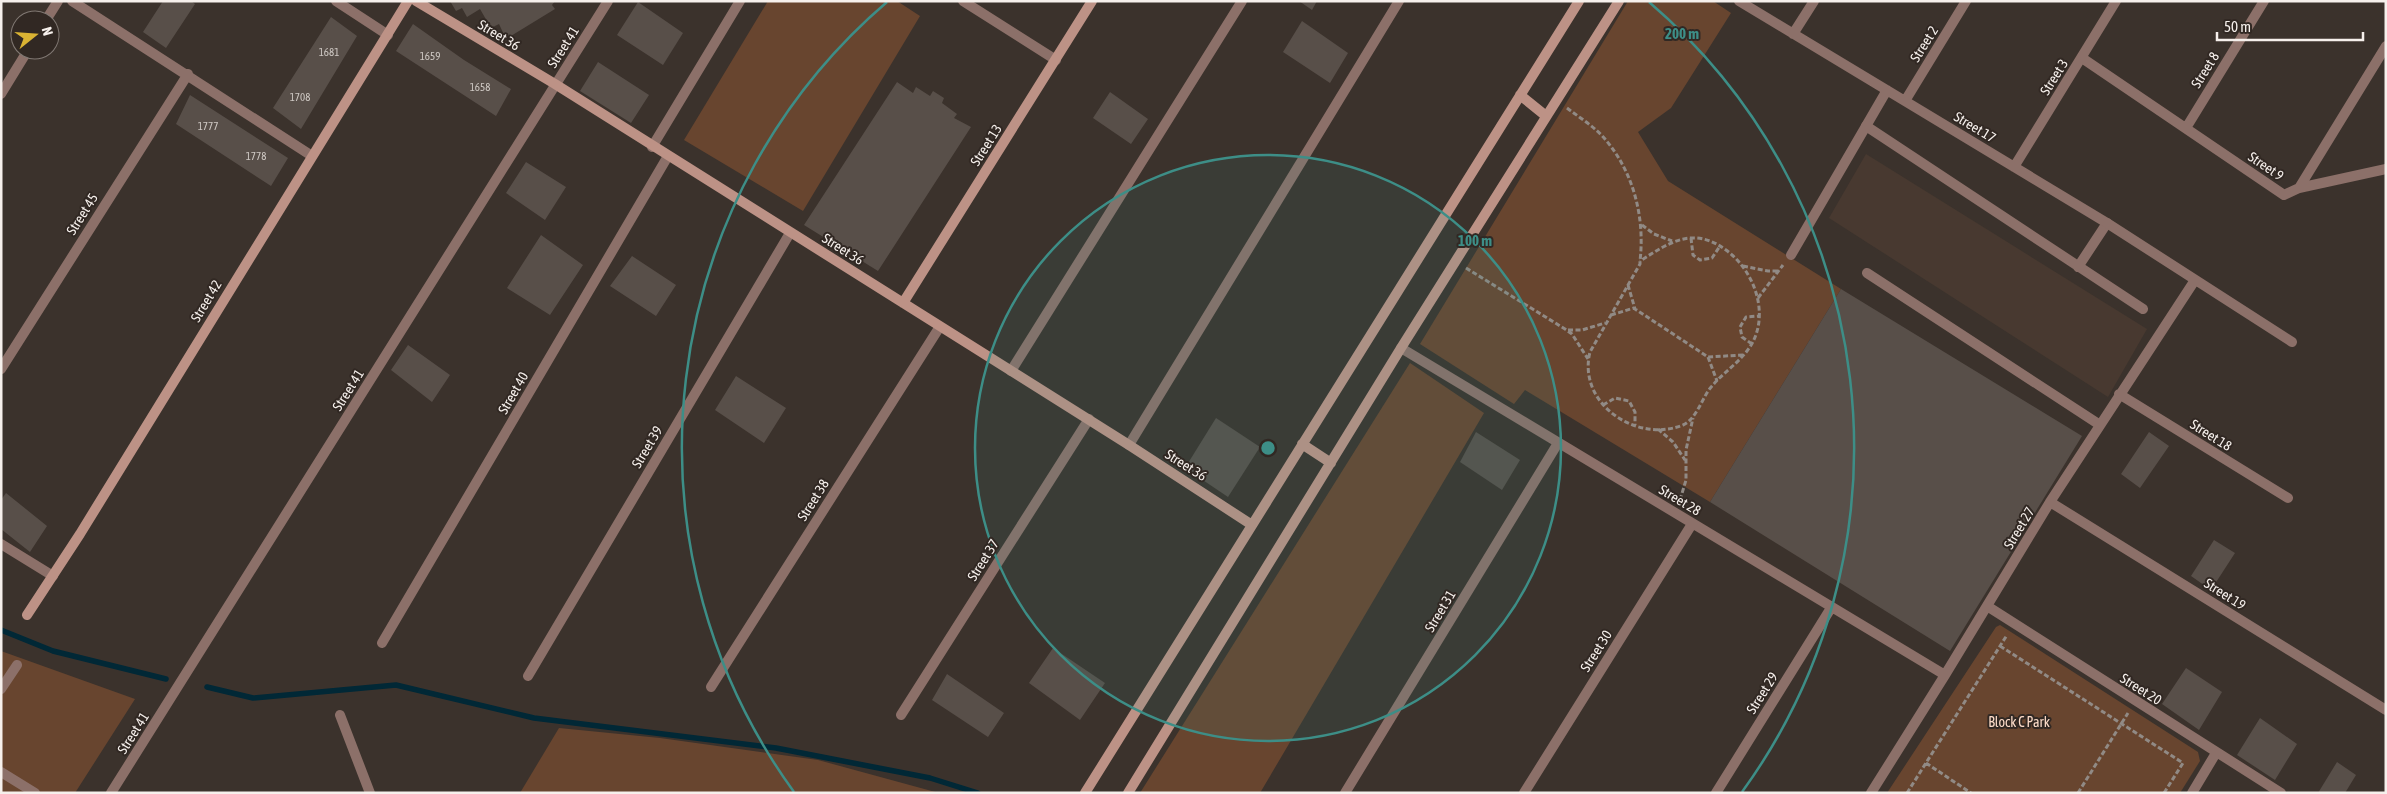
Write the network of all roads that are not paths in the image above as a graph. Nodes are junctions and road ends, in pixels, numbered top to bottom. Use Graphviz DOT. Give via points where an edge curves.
graph roads {
  1 [pos="72,1"];
  2 [pos="336,1"];
  3 [pos="408,1"];
  4 [pos="416,1"];
  5 [pos="608,1"];
  6 [pos="740,1"];
  7 [pos="963,1"];
  8 [pos="1092,1"];
  9 [pos="1242,1"];
  10 [pos="1399,1"];
  11 [pos="1579,1"];
  12 [pos="1619,1"];
  13 [pos="1738,1"];
  14 [pos="1814,1"];
  15 [pos="1966,1"];
  16 [pos="2116,1"];
  17 [pos="2264,1"];
  18 [pos="1793,34"];
  19 [pos="388,35"];
  20 [pos="2386,46"];
  21 [pos="2082,58"];
  22 [pos="22,60"];
  23 [pos="1056,60"];
  24 [pos="188,74"];
  25 [pos="555,84"];
  26 [pos="1887,90"];
  27 [pos="1,94"];
  28 [pos="1520,95"];
  29 [pos="1905,101"];
  30 [pos="1546,116"];
  31 [pos="1866,126"];
  32 [pos="2186,128"];
  33 [pos="652,147"];
  34 [pos="312,156"];
  35 [pos="668,156"];
  36 [pos="2014,167"];
  37 [pos="2386,169"];
  38 [pos="2298,188"];
  39 [pos="2107,223"];
  40 [pos="790,233"];
  41 [pos="1791,254"];
  42 [pos="2078,267"];
  43 [pos="1867,273"];
  44 [pos="2195,280"];
  45 [pos="904,303"];
  46 [pos="2143,309"];
  47 [pos="940,328"];
  48 [pos="2292,342"];
  49 [pos="1402,348"];
  50 [pos="1,369"];
  51 [pos="1011,371"];
  52 [pos="2120,394"];
  53 [pos="1089,420"];
  54 [pos="2100,425"];
  55 [pos="1558,443"];
  56 [pos="1302,444"];
  57 [pos="1129,445"];
  58 [pos="1331,463"];
  59 [pos="2288,498"];
  60 [pos="2050,502"];
  61 [pos="1692,524"];
  62 [pos="1252,525"];
  63 [pos="1,544"];
  64 [pos="53,576"];
  65 [pos="1987,606"];
  66 [pos="1831,608"];
  67 [pos="27,615"];
  68 [pos="382,643"];
  69 [pos="17,665"];
  70 [pos="1945,675"];
  71 [pos="528,676"];
  72 [pos="710,687"];
  73 [pos="1,689"];
  74 [pos="2386,710"];
  75 [pos="340,715"];
  76 [pos="901,715"];
  77 [pos="2216,753"];
  78 [pos="1,772"];
  79 [pos="35,793"];
  80 [pos="111,793"];
  81 [pos="370,793"];
  82 [pos="1085,793"];
  83 [pos="1128,793"];
  84 [pos="1345,793"];
  85 [pos="1524,793"];
  86 [pos="1716,793"];
  87 [pos="1870,793"];
  88 [pos="2192,793"];
  89 [pos="2281,793"];
  1 -- 24 [label="street"];
  2 -- 19 [label="street"];
  3 -- 19 [label="street, Street 42"];
  4 -- 25 [label="street, Street 36"];
  5 -- 25 [label="street, Street 41"];
  6 -- 33 [label="street"];
  7 -- 23 [label="street"];
  8 -- 23 [label="street, Street 13"];
  9 -- 51 [label="street"];
  10 -- 57 [label="street"];
  11 -- 28 [label="street"];
  12 -- 30 [label="street"];
  13 -- 18 [label="street, Street 17"];
  14 -- 18 [label="street"];
  15 -- 29 [label="street, Street 2"];
  16 -- 21 [label="street, Street 3"];
  17 -- 32 [label="street, Street 8"];
  18 -- 26 [label="street, Street 17"];
  19 -- 34 [label="street, Street 42"];
  20 -- 38 [label="street, Street 9"];
  21 -- 32 [label="street, Street 9"];
  21 -- 36 [label="street, Street 3"];
  22 -- 27 [label="street"];
  23 -- 45 [label="street, Street 13"];
  24 -- 34 [label="street"];
  24 -- 50 [label="street, Street 45"];
  25 -- 33 [label="street, Street 36"];
  25 -- 80 [label="street, Street 41"];
  26 -- 29 [label="street, Street 17"];
  26 -- 31 [label="street"];
  28 -- 30 [label="street"];
  28 -- 56 [label="street"];
  29 -- 36 [label="street, Street 17"];
  30 -- 49 [label="street"];
  31 -- 41 [label="street"];
  31 -- 42 [label="street"];
  32 -- 38 [label="street, Street 9" via="2284,195"];
  33 -- 35 [label="street, Street 36"];
  34 -- 64 [label="street, Street 42"];
  35 -- 40 [label="street, Street 36"];
  35 -- 68 [label="street, Street 40"];
  36 -- 39 [label="street, Street 17"];
  37 -- 38 [label="street"];
  39 -- 42 [label="street"];
  39 -- 44 [label="street, Street 17"];
  40 -- 45 [label="street, Street 36"];
  40 -- 71 [label="street, Street 39"];
  42 -- 46 [label="street"];
  43 -- 54 [label="street"];
  44 -- 48 [label="street, Street 17"];
  44 -- 52 [label="street, Street 27"];
  45 -- 47 [label="street, Street 36"];
  47 -- 51 [label="street, Street 36"];
  47 -- 72 [label="street, Street 38"];
  49 -- 55 [label="street, Street 28"];
  49 -- 58 [label="street"];
  51 -- 53 [label="street, Street 36"];
  52 -- 54 [label="street, Street 27"];
  52 -- 59 [label="street, Street 18"];
  53 -- 57 [label="street, Street 36"];
  53 -- 76 [label="street, Street 37"];
  54 -- 60 [label="street, Street 27"];
  55 -- 61 [label="street, Street 28"];
  55 -- 84 [label="street, Street 31"];
  56 -- 58 [label="street"];
  56 -- 62 [label="street"];
  57 -- 62 [label="street, Street 36"];
  58 -- 83 [label="street"];
  60 -- 65 [label="street, Street 27"];
  60 -- 74 [label="street, Street 19"];
  61 -- 66 [label="street, Street 28"];
  61 -- 85 [label="street, Street 30"];
  62 -- 82 [label="street"];
  63 -- 64 [label="street"];
  64 -- 67 [label="street, Street 42"];
  65 -- 70 [label="street, Street 27"];
  65 -- 77 [label="street, Street 20"];
  66 -- 70 [label="street, Street 28"];
  66 -- 86 [label="street, Street 29"];
  69 -- 73 [label="street"];
  70 -- 87 [label="street, Street 27"];
  75 -- 81 [label="street"];
  77 -- 88 [label="street"];
  77 -- 89 [label="street, Street 20"];
  78 -- 79 [label="street"];
}
